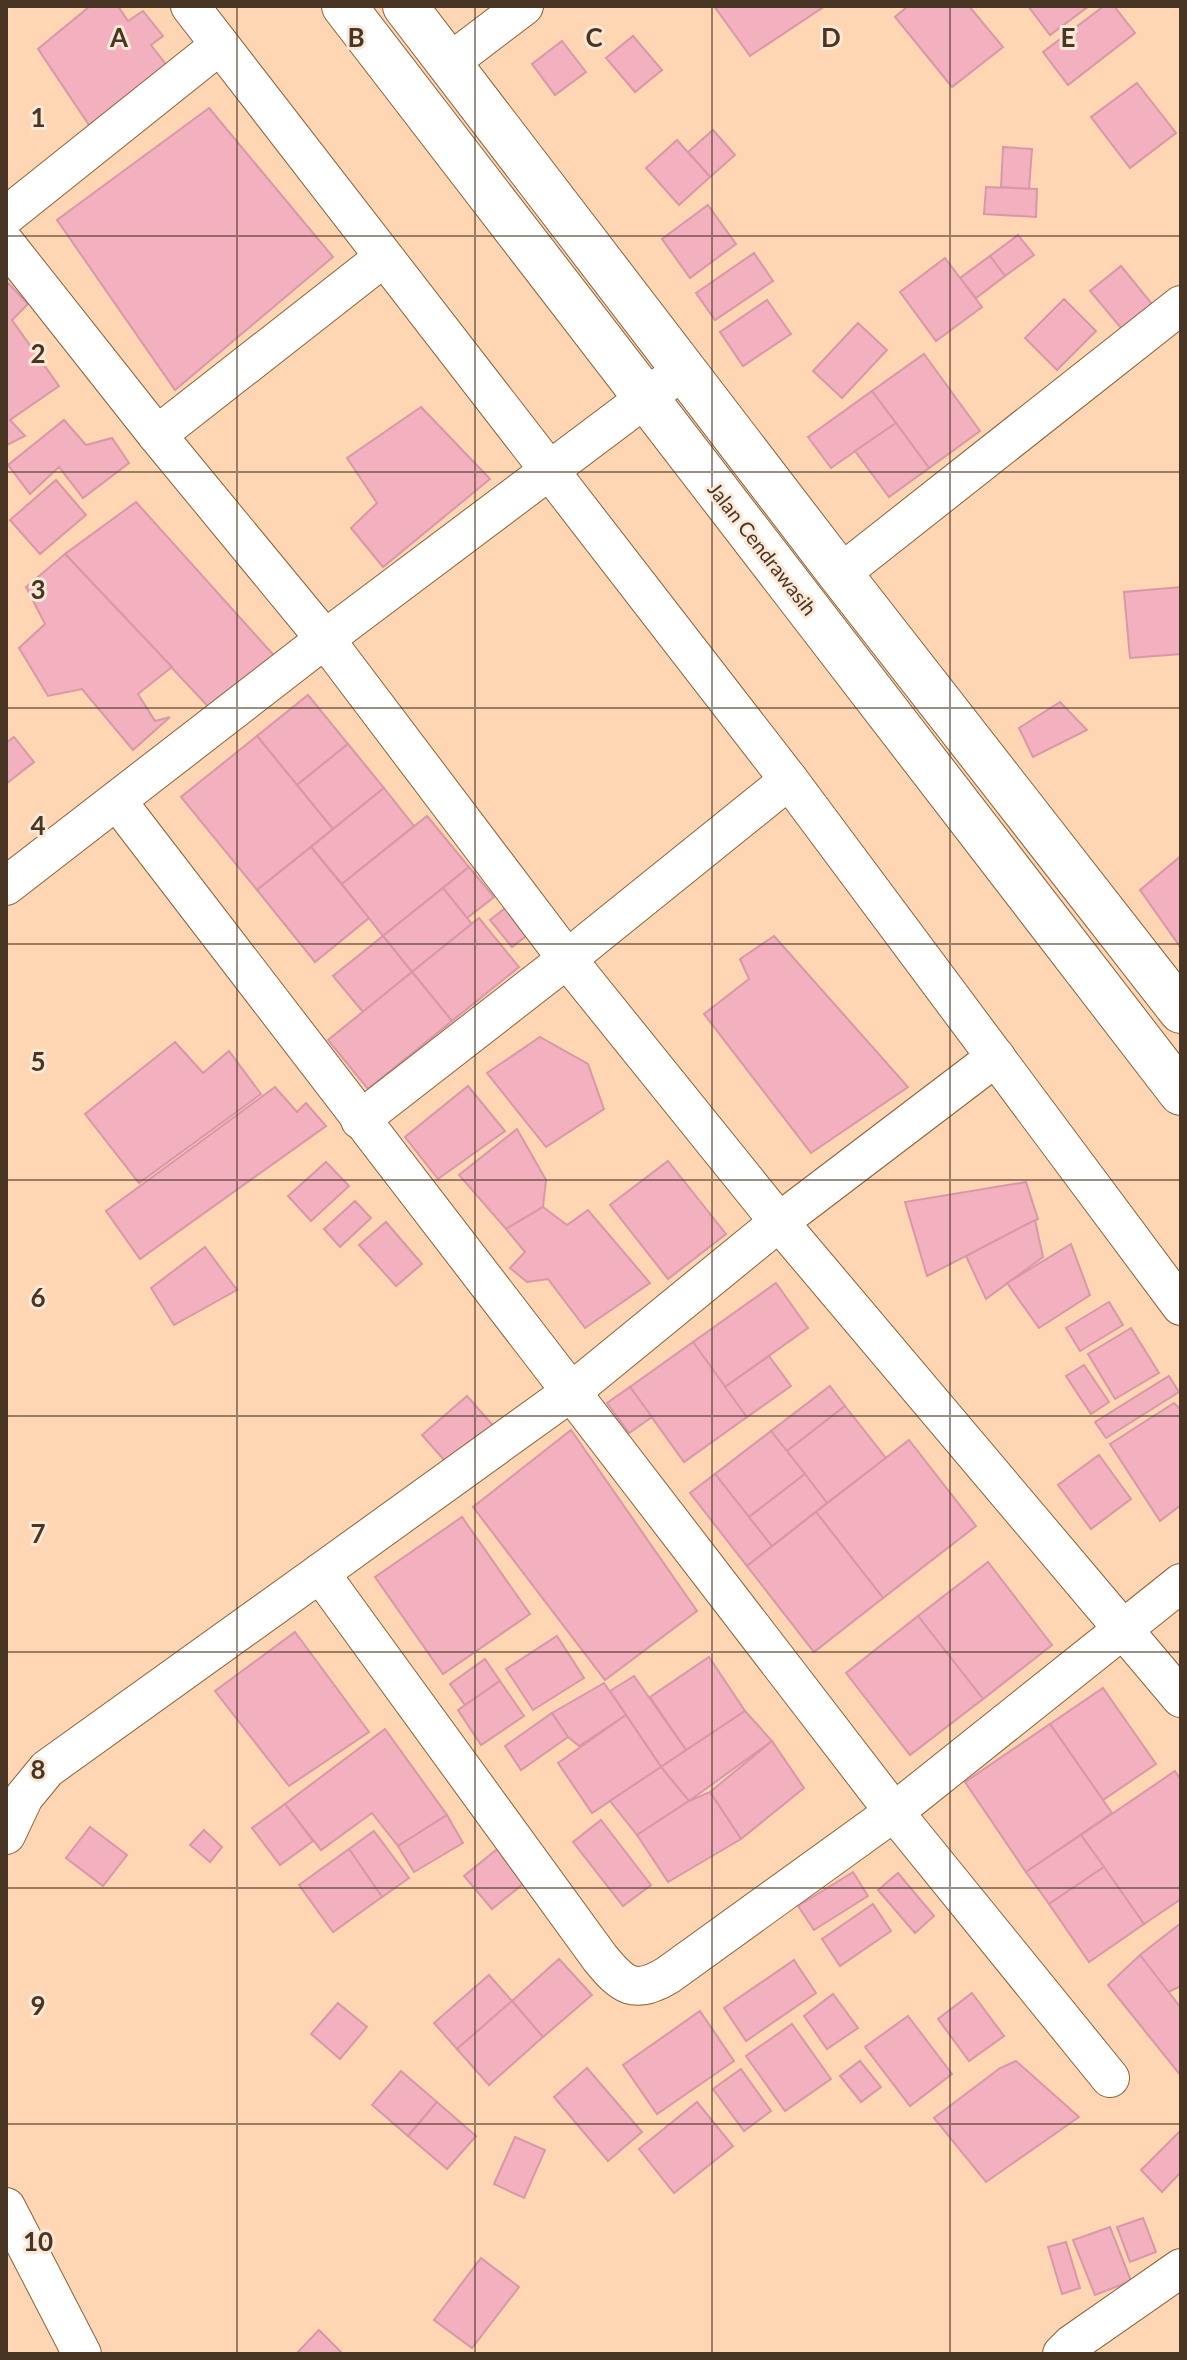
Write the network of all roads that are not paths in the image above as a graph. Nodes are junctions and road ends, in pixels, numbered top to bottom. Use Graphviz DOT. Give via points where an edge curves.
graph roads {
  1 [pos="190,6"];
  2 [pos="344,6"];
  3 [pos="405,6"];
  4 [pos="524,6"];
  5 [pos="220,45"];
  6 [pos="449,63"];
  7 [pos="6,216"];
  8 [pos="6,244"];
  9 [pos="383,258"];
  10 [pos="1181,305"];
  11 [pos="683,370"];
  12 [pos="644,398"];
  13 [pos="157,435"];
  14 [pos="550,468"];
  15 [pos="840,574"];
  16 [pos="325,639"];
  17 [pos="789,780"];
  18 [pos="117,801"];
  19 [pos="6,886"];
  20 [pos="567,959"];
  21 [pos="1181,1011"];
  22 [pos="996,1057"];
  23 [pos="1181,1093"];
  24 [pos="360,1120"];
  25 [pos="779,1222"];
  26 [pos="1181,1306"];
  27 [pos="571,1392"];
  28 [pos="320,1573"];
  29 [pos="1181,1583"];
  30 [pos="1122,1629"];
  31 [pos="1181,1698"];
  32 [pos="894,1812"];
  33 [pos="6,1835"];
  34 [pos="1110,2078"];
  35 [pos="6,2207"];
  36 [pos="1181,2268"];
  37 [pos="1073,2351"];
  38 [pos="82,2354"];
  1 -- 5 [label="street"];
  2 -- 12 [label="main road, Jalan Cendrawasih"];
  3 -- 6 [label="main road"];
  4 -- 6 [label="street"];
  5 -- 7 [label="street"];
  5 -- 9 [label="street"];
  6 -- 11 [label="main road"];
  8 -- 13 [label="street"];
  9 -- 13 [label="street"];
  9 -- 14 [label="street"];
  10 -- 15 [label="street"];
  11 -- 12 [label="street"];
  11 -- 15 [label="main road"];
  12 -- 14 [label="street"];
  12 -- 23 [label="main road, Jalan Cendrawasih"];
  13 -- 16 [label="street"];
  14 -- 16 [label="street"];
  14 -- 17 [label="street"];
  15 -- 21 [label="main road"];
  16 -- 18 [label="street"];
  16 -- 20 [label="street"];
  17 -- 20 [label="street"];
  17 -- 22 [label="street"];
  18 -- 19 [label="street"];
  18 -- 24 [label="street"];
  20 -- 24 [label="street"];
  20 -- 25 [label="street"];
  22 -- 25 [label="street"];
  22 -- 26 [label="street"];
  24 -- 27 [label="street"];
  25 -- 27 [label="street"];
  25 -- 30 [label="street"];
  27 -- 28 [label="street"];
  27 -- 32 [label="street"];
  28 -- 32 [label="street" via="600,1958 630,1986 668,1975"];
  28 -- 33 [label="street" via="47,1769 24,1797"];
  29 -- 30 [label="street"];
  30 -- 31 [label="street"];
  30 -- 32 [label="street"];
  32 -- 34 [label="street"];
  35 -- 38 [label="street"];
  36 -- 37 [label="street"];
}
